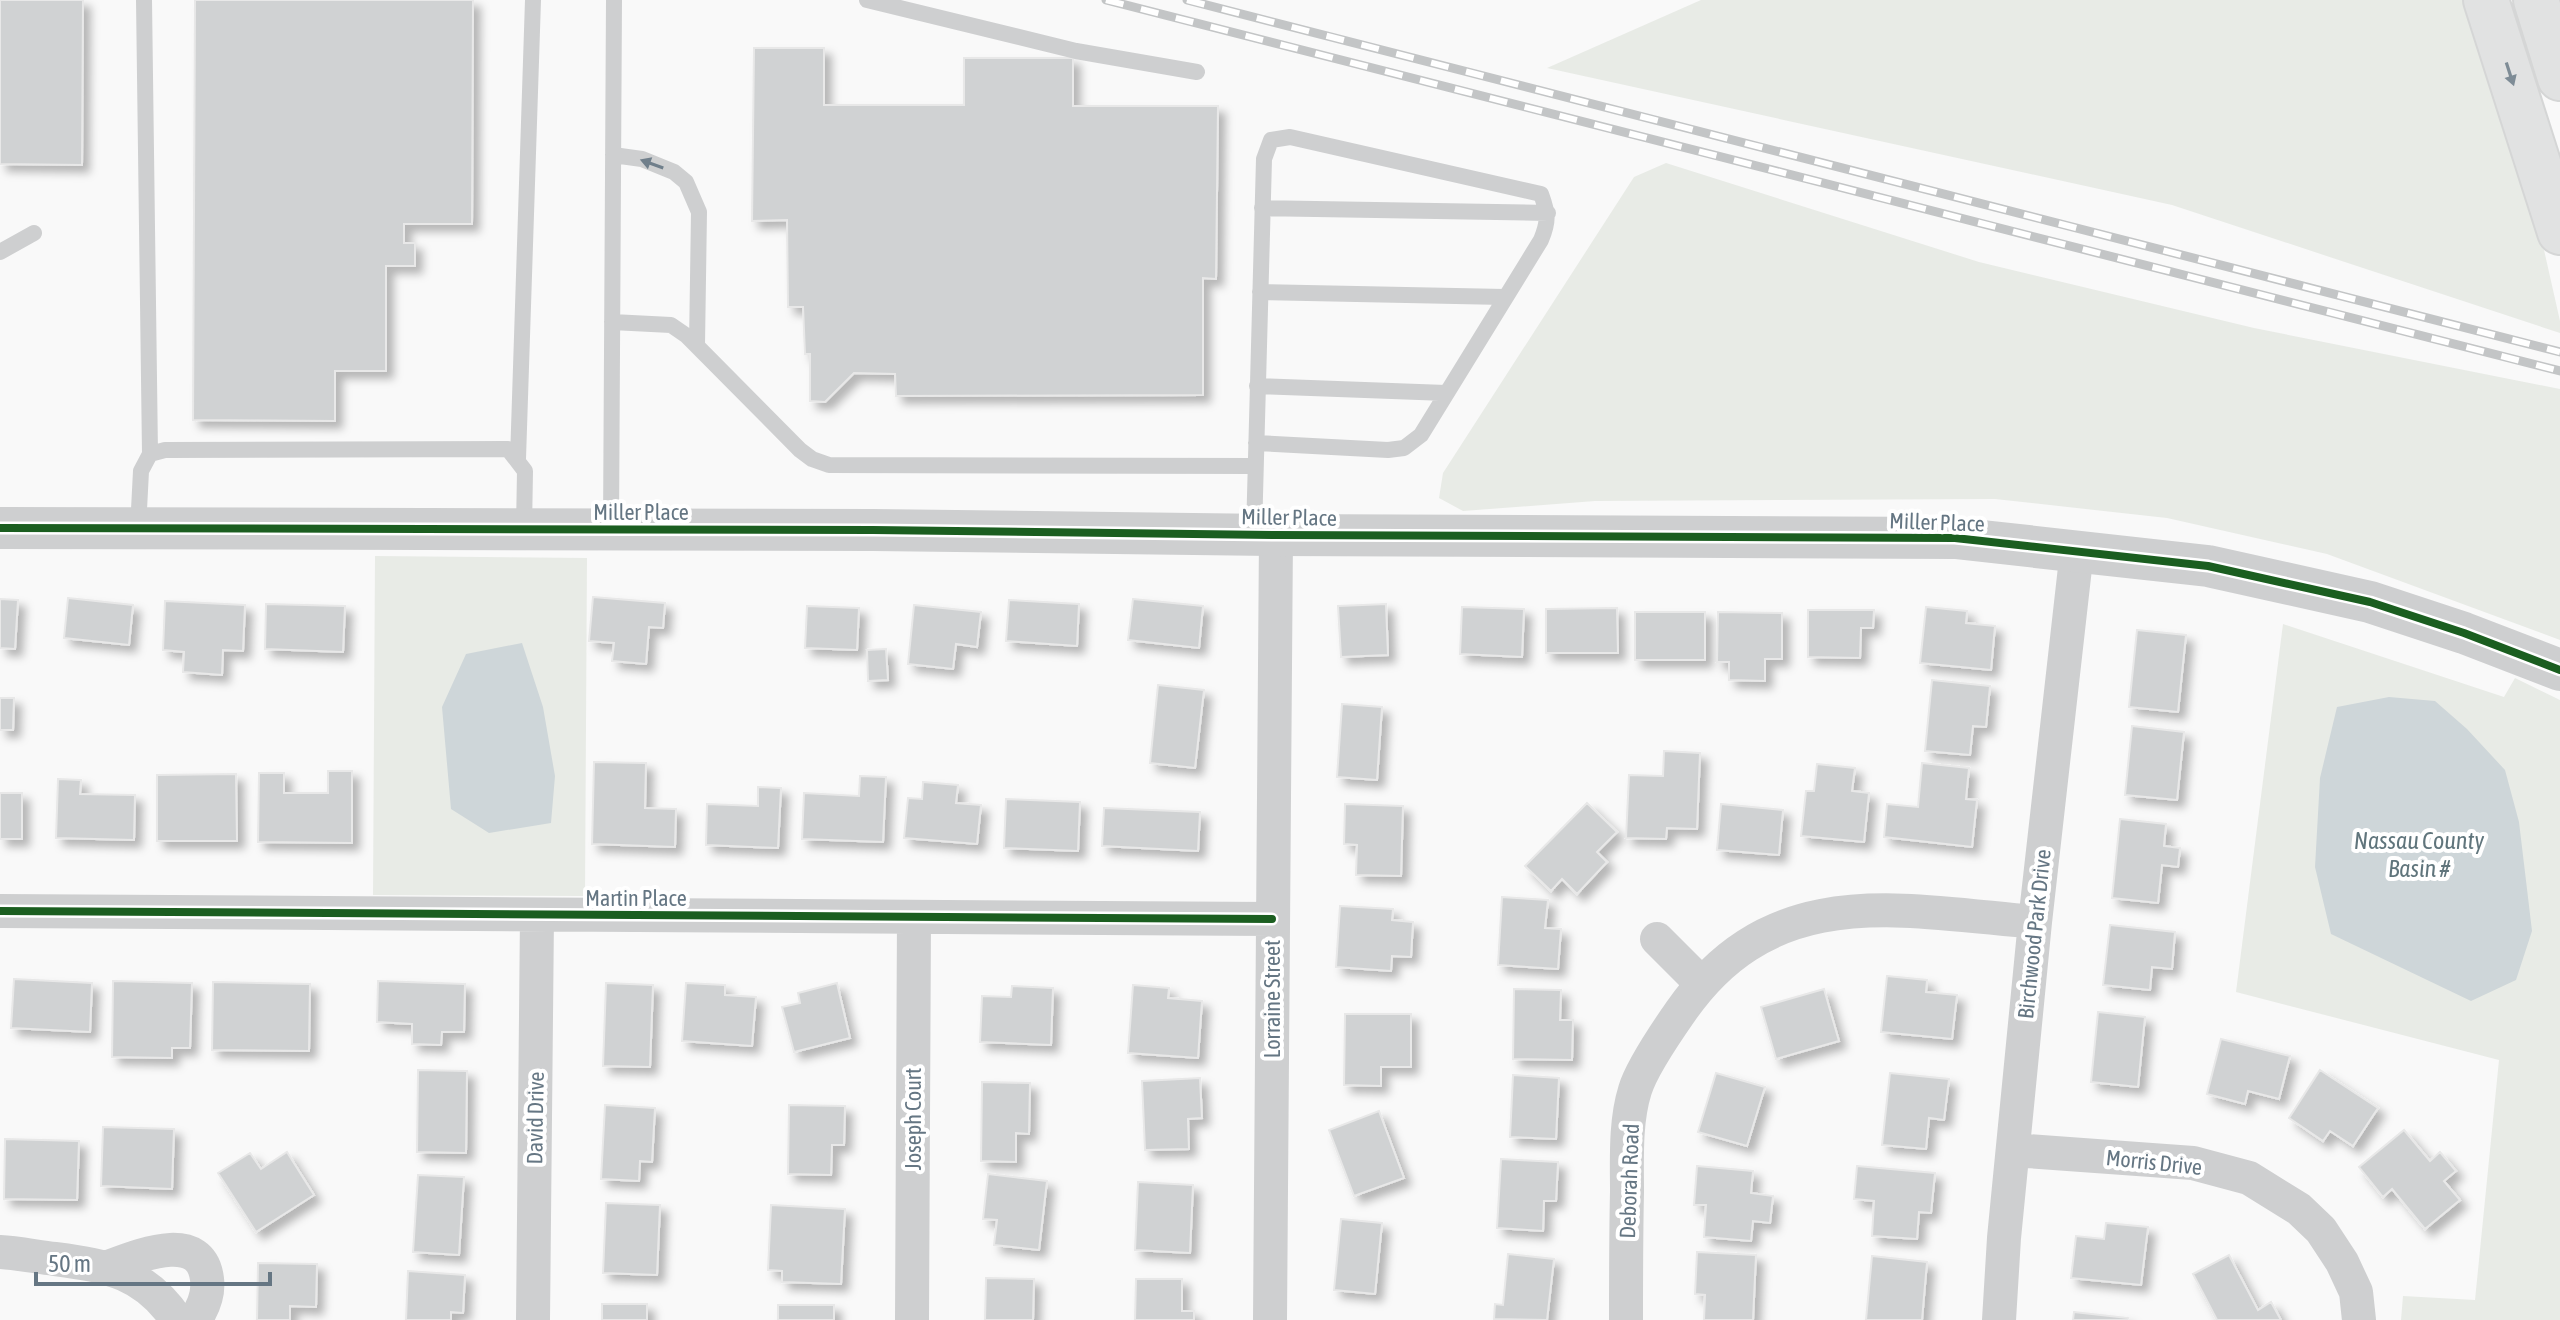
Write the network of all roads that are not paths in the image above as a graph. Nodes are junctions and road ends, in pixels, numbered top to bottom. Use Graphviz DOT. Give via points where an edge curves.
graph roads {
  1 [pos="144,0"];
  2 [pos="533,0"];
  3 [pos="614,0"];
  4 [pos="867,0"];
  5 [pos="2486,0"];
  6 [pos="2536,0"];
  7 [pos="1197,72"];
  8 [pos="2560,78"];
  9 [pos="613,155"];
  10 [pos="1262,208"];
  11 [pos="1548,213"];
  12 [pos="2560,232"];
  13 [pos="34,233"];
  14 [pos="0,252"];
  15 [pos="1260,292"];
  16 [pos="1505,297"];
  17 [pos="612,322"];
  18 [pos="697,345"];
  19 [pos="1257,386"];
  20 [pos="1446,393"];
  21 [pos="1256,443"];
  22 [pos="150,454"];
  23 [pos="518,459"];
  24 [pos="1255,466"];
  25 [pos="0,528"];
  26 [pos="138,529"];
  27 [pos="611,529"];
  28 [pos="524,530"];
  29 [pos="1265,535"];
  30 [pos="2077,550"];
  31 [pos="2560,670"];
  32 [pos="0,911"];
  33 [pos="537,915"];
  34 [pos="914,917"];
  35 [pos="1272,919"];
  36 [pos="2035,922"];
  37 [pos="1657,939"];
  38 [pos="1701,983"];
  39 [pos="2013,1150"];
  40 [pos="0,1252"];
  41 [pos="108,1267"];
  42 [pos="177,1320"];
  43 [pos="195,1320"];
  44 [pos="533,1320"];
  45 [pos="912,1320"];
  46 [pos="1270,1320"];
  47 [pos="1626,1320"];
  48 [pos="1999,1320"];
  49 [pos="2359,1320"];
  1 -- 22 [label="lane"];
  2 -- 23 [label="lane"];
  3 -- 9 [label="lane"];
  4 -- 7 [label="lane" via="1076,51"];
  5 -- 12 [label="highway, one-way"];
  6 -- 8 [label="highway"];
  9 -- 17 [label="lane"];
  18 -- 9 [label="lane, one-way" via="699,212 686,182 642,159"];
  10 -- 11 [label="lane"];
  10 -- 11 [label="lane" via="1264,159 1271,140 1290,137 1541,194"];
  10 -- 15 [label="lane"];
  11 -- 16 [label="lane" via="1541,240"];
  13 -- 14 [label="lane"];
  15 -- 16 [label="lane"];
  15 -- 19 [label="lane"];
  16 -- 20 [label="lane"];
  17 -- 18 [label="lane" via="671,325"];
  17 -- 27 [label="lane"];
  18 -- 24 [label="lane" via="800,450 829,465"];
  19 -- 20 [label="lane"];
  19 -- 21 [label="lane"];
  20 -- 21 [label="lane" via="1421,435 1404,448"];
  21 -- 24 [label="lane"];
  22 -- 23 [label="lane" via="508,449"];
  22 -- 26 [label="lane" via="141,471"];
  23 -- 28 [label="lane" via="525,471"];
  24 -- 29 [label="lane"];
  25 -- 26 [label="street, Miller Place"];
  26 -- 28 [label="street, Miller Place"];
  27 -- 28 [label="street, Miller Place"];
  27 -- 29 [label="street, Miller Place"];
  29 -- 30 [label="street, Miller Place" via="1955,538"];
  29 -- 35 [label="street, Lorraine Street"];
  30 -- 31 [label="street, Miller Place" via="2208,566 2370,602"];
  30 -- 36 [label="street, Birchwood Park Drive"];
  32 -- 33 [label="street, Martin Place"];
  33 -- 34 [label="street, Martin Place"];
  33 -- 44 [label="street, David Drive"];
  34 -- 35 [label="street, Martin Place"];
  34 -- 45 [label="street, Joseph Court"];
  35 -- 46 [label="street, Lorraine Street"];
  36 -- 38 [label="street, Deborah Road" via="1879,908 1821,915 1767,934"];
  36 -- 39 [label="street, Birchwood Park Drive"];
  37 -- 38 [label="street"];
  38 -- 47 [label="street, Deborah Road" via="1635,1088 1627,1139"];
  39 -- 48 [label="street, Birchwood Park Drive"];
  39 -- 49 [label="street, Morris Drive" via="2193,1163 2249,1178 2299,1209 2321,1230 2356,1292"];
  40 -- 41 [label="street"];
  41 -- 42 [label="street" via="148,1287"];
  41 -- 43 [label="street" via="151,1251 178,1249 195,1255 206,1269 208,1287"];
}
